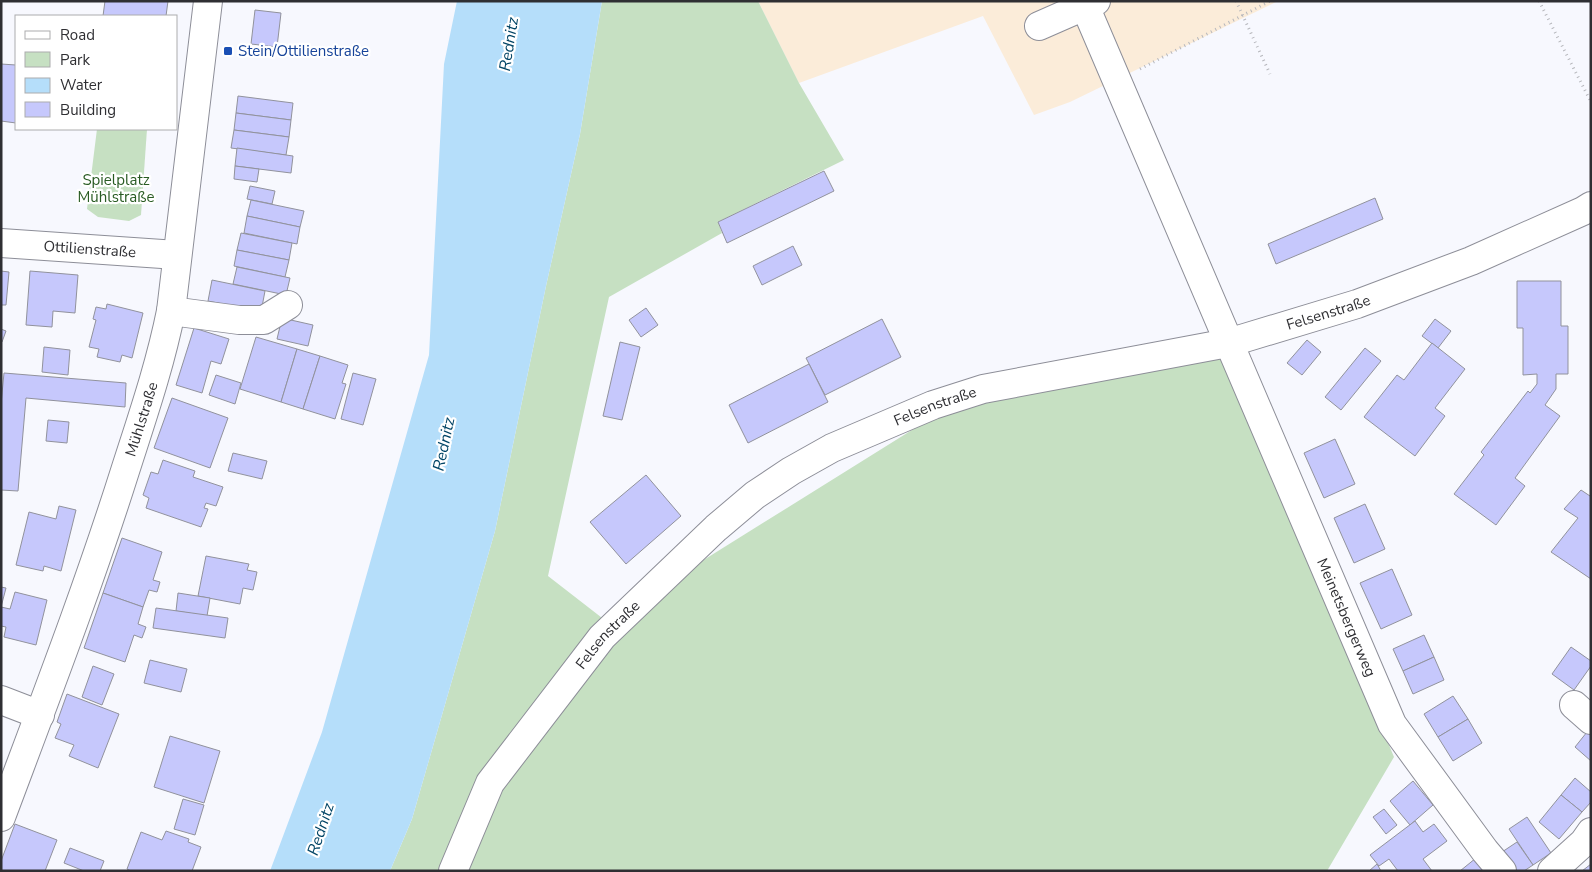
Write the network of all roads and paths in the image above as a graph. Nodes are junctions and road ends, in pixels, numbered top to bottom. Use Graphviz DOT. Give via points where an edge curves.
graph roads {
  1 [pos="208,1"];
  2 [pos="1236,1"];
  3 [pos="1270,1"];
  4 [pos="1539,1"];
  5 [pos="1090,3"];
  6 [pos="1243,15"];
  7 [pos="1039,26"];
  8 [pos="1270,74"];
  9 [pos="1117,81"];
  10 [pos="1591,102"];
  11 [pos="1591,206"];
  12 [pos="1,243"];
  13 [pos="177,255"];
  14 [pos="288,305"];
  15 [pos="171,311"];
  16 [pos="1228,343"];
  17 [pos="1,700"];
  18 [pos="40,715"];
  19 [pos="1,817"];
  20 [pos="1588,841"];
  21 [pos="453,871"];
  22 [pos="1502,871"];
  23 [pos="1552,871"];
  1 -- 13 [label="street, Mühlstraße"];
  2 -- 6 [label="path"];
  3 -- 6 [label="path"];
  4 -- 10 [label="path"];
  5 -- 7 [label="street"];
  5 -- 9 [label="street, Meinetsbergerweg"];
  6 -- 8 [label="path"];
  6 -- 9 [label="path"];
  9 -- 16 [label="street, Meinetsbergerweg"];
  11 -- 16 [label="street, Felsenstraße" via="1462,264 1357,304"];
  12 -- 13 [label="street, Ottilienstraße"];
  13 -- 15 [label="street, Mühlstraße"];
  14 -- 15 [label="street" via="264,320"];
  15 -- 18 [label="street, Mühlstraße" via="160,359 113,509"];
  16 -- 21 [label="street, Felsenstraße" via="983,389 933,405 832,448 755,495 602,637 490,783"];
  16 -- 22 [label="street, Meinetsbergerweg" via="1392,724"];
  17 -- 18 [label="street"];
  18 -- 19 [label="street, Mühlstraße"];
  20 -- 23 [label="street"];
}
